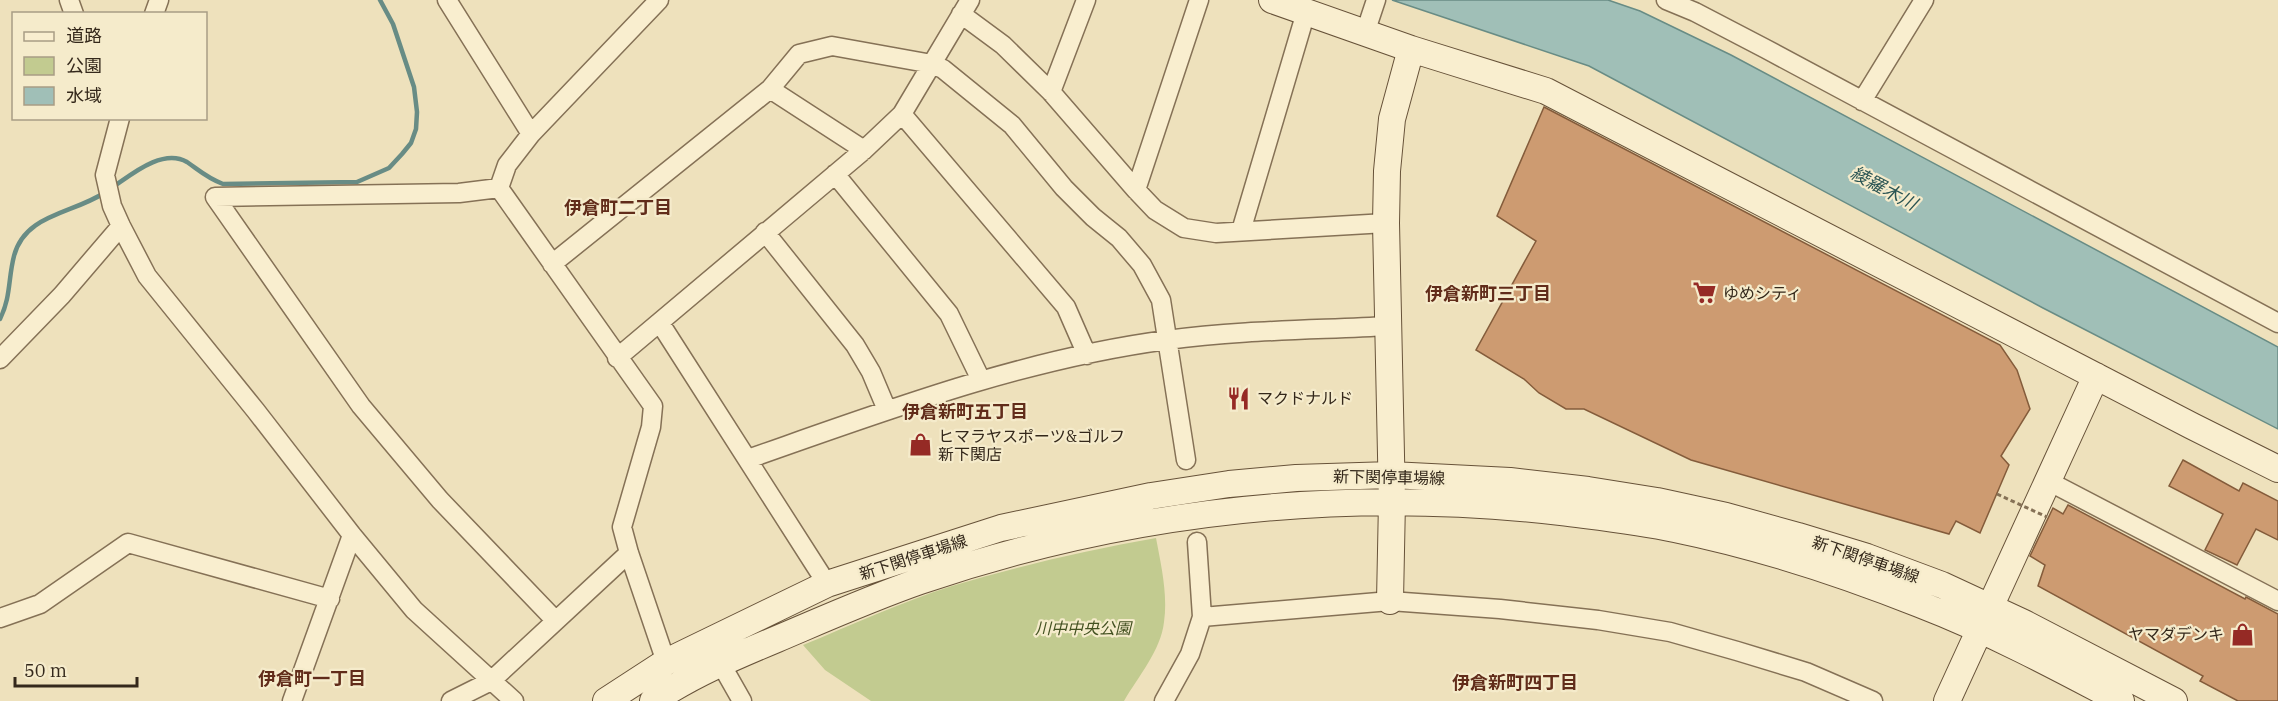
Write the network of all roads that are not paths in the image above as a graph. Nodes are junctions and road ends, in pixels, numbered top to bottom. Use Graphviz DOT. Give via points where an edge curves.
graph roads {
  1 [pos="447,0"];
  2 [pos="659,0"];
  3 [pos="1086,0"];
  4 [pos="1199,0"];
  5 [pos="1272,0"];
  6 [pos="1376,0"];
  7 [pos="1666,0"];
  8 [pos="1924,0"];
  9 [pos="966,7"];
  10 [pos="1306,12"];
  11 [pos="1365,33"];
  12 [pos="1411,49"];
  13 [pos="932,64"];
  14 [pos="770,88"];
  15 [pos="1051,92"];
  16 [pos="1862,101"];
  17 [pos="902,114"];
  18 [pos="107,120"];
  19 [pos="119,120"];
  20 [pos="531,134"];
  21 [pos="113,141"];
  22 [pos="864,150"];
  23 [pos="835,174"];
  24 [pos="499,188"];
  25 [pos="1136,190"];
  26 [pos="1386,224"];
  27 [pos="121,226"];
  28 [pos="1241,231"];
  29 [pos="765,232"];
  30 [pos="552,264"];
  31 [pos="660,323"];
  32 [pos="2278,323"];
  33 [pos="1389,326"];
  34 [pos="1167,340"];
  35 [pos="1087,355"];
  36 [pos="617,358"];
  37 [pos="0,359"];
  38 [pos="2096,376"];
  39 [pos="981,380"];
  40 [pos="887,410"];
  41 [pos="748,459"];
  42 [pos="1186,460"];
  43 [pos="2278,468"];
  44 [pos="1391,475"];
  45 [pos="2048,481"];
  46 [pos="1392,501"];
  47 [pos="352,535"];
  48 [pos="1197,542"];
  49 [pos="629,553"];
  50 [pos="827,584"];
  51 [pos="330,599"];
  52 [pos="2278,600"];
  53 [pos="1390,601"];
  54 [pos="1202,617"];
  55 [pos="0,618"];
  56 [pos="1985,618"];
  57 [pos="555,621"];
  58 [pos="666,662"];
  59 [pos="721,663"];
  60 [pos="490,681"];
  61 [pos="292,701"];
  62 [pos="451,701"];
  63 [pos="514,701"];
  64 [pos="606,701"];
  65 [pos="653,701"];
  66 [pos="742,701"];
  67 [pos="1164,701"];
  68 [pos="1873,701"];
  69 [pos="1947,701"];
  70 [pos="2121,701"];
  71 [pos="2174,701"];
  1 -- 20 [label="street"];
  2 -- 20 [label="street"];
  3 -- 15 [label="street"];
  4 -- 25 [label="street"];
  5 -- 10 [label="main road"];
  6 -- 11 [label="street"];
  7 -- 16 [label="street"];
  8 -- 16 [label="street"];
  9 -- 13 [label="street"];
  9 -- 15 [label="street"];
  10 -- 11 [label="main road"];
  10 -- 28 [label="street"];
  11 -- 12 [label="main road"];
  12 -- 26 [label="main road" via="1392,118"];
  12 -- 38 [label="main road" via="1546,91"];
  13 -- 14 [label="street" via="832,46 799,54"];
  13 -- 17 [label="street"];
  13 -- 34 [label="street" via="1012,125 1064,189 1119,238 1142,265 1161,300"];
  14 -- 22 [label="street"];
  14 -- 30 [label="street"];
  15 -- 25 [label="street"];
  16 -- 32 [label="street"];
  17 -- 22 [label="street"];
  17 -- 35 [label="street" via="1066,307"];
  18 -- 21 [label="street"];
  19 -- 21 [label="street"];
  20 -- 24 [label="street" via="507,165"];
  21 -- 27 [label="street" via="106,179"];
  22 -- 23 [label="street"];
  23 -- 29 [label="street"];
  23 -- 39 [label="street" via="949,314"];
  24 -- 30 [label="street"];
  24 -- 57 [label="street" via="459,193 215,197 361,406 440,500"];
  25 -- 28 [label="street" via="1155,210 1184,228 1215,233"];
  26 -- 28 [label="street"];
  26 -- 33 [label="main road"];
  27 -- 37 [label="street"];
  27 -- 47 [label="street" via="147,276"];
  29 -- 31 [label="street"];
  29 -- 40 [label="street" via="855,345"];
  30 -- 36 [label="street"];
  31 -- 36 [label="street"];
  31 -- 41 [label="street"];
  33 -- 34 [label="street"];
  33 -- 44 [label="main road"];
  34 -- 35 [label="street"];
  34 -- 42 [label="street"];
  35 -- 39 [label="street"];
  36 -- 49 [label="street" via="653,406 651,427 622,527"];
  38 -- 43 [label="main road"];
  38 -- 45 [label="main road"];
  39 -- 40 [label="street"];
  40 -- 41 [label="street"];
  41 -- 50 [label="street"];
  44 -- 46 [label="main road"];
  44 -- 50 [label="main road, 新下関停車場線" via="1296,478 1151,496 1001,528"];
  44 -- 56 [label="main road, 新下関停車場線" via="1510,481 1588,490 1726,516 1868,557 1942,585"];
  45 -- 52 [label="street"];
  45 -- 56 [label="main road"];
  46 -- 53 [label="main road"];
  46 -- 56 [label="main road, 新下関停車場線" via="1522,508 1675,529 1826,570 1921,604"];
  46 -- 59 [label="main road, 新下関停車場線" via="1275,505 1186,516 1023,549 889,592"];
  47 -- 51 [label="street"];
  47 -- 60 [label="street" via="414,610"];
  48 -- 54 [label="street"];
  49 -- 57 [label="street"];
  49 -- 58 [label="street"];
  50 -- 58 [label="main road, 新下関停車場線"];
  51 -- 55 [label="street" via="128,543 40,604"];
  51 -- 61 [label="street"];
  53 -- 54 [label="street"];
  53 -- 68 [label="street" via="1576,617 1670,632 1806,672"];
  54 -- 67 [label="street" via="1190,654"];
  56 -- 69 [label="main road"];
  56 -- 70 [label="main road, 新下関停車場線"];
  56 -- 71 [label="main road, 新下関停車場線" via="2024,622"];
  57 -- 60 [label="street"];
  58 -- 64 [label="main road, 新下関停車場線"];
  59 -- 65 [label="main road, 新下関停車場線" via="677,684"];
  59 -- 66 [label="street"];
  60 -- 62 [label="street"];
  60 -- 63 [label="street"];
}
